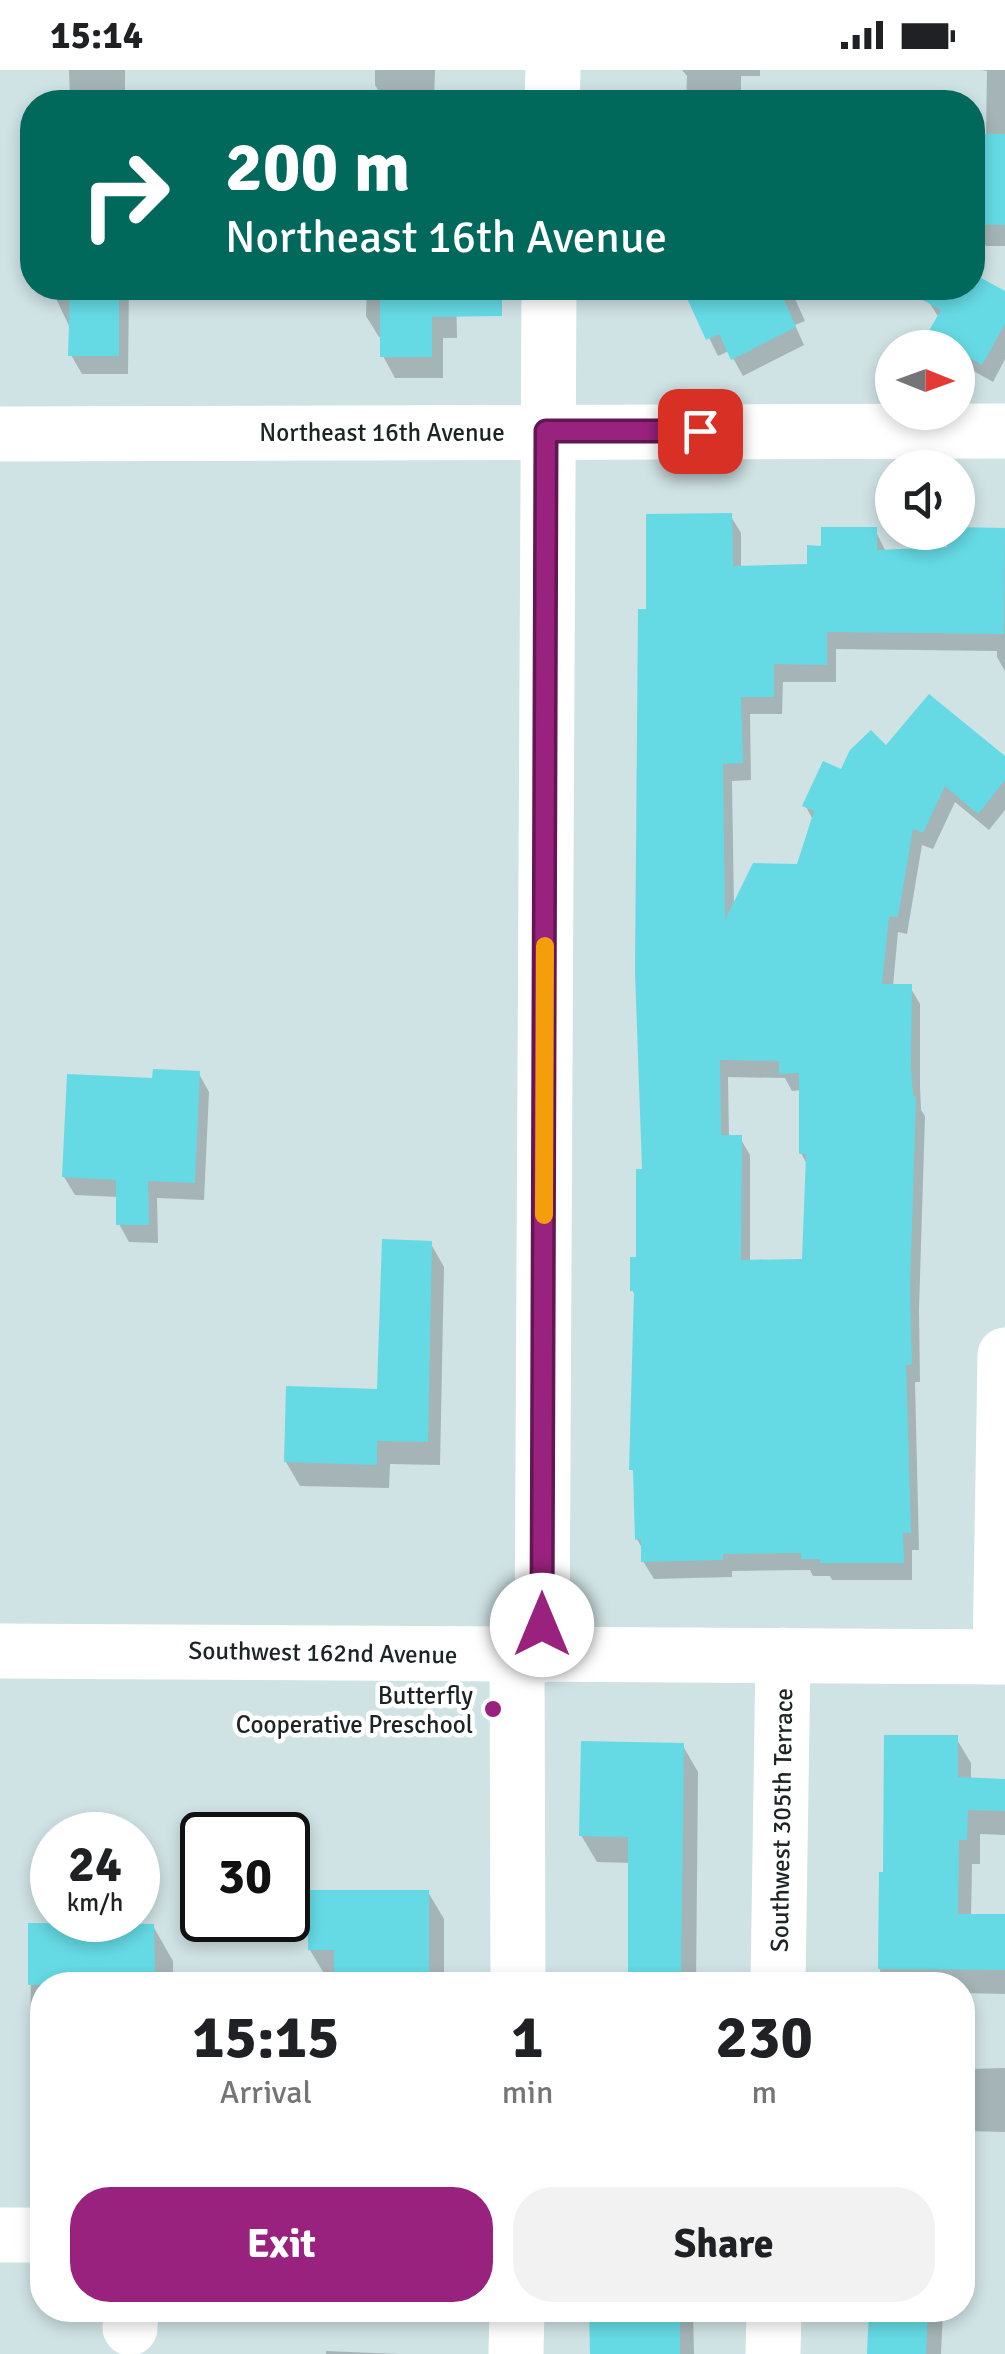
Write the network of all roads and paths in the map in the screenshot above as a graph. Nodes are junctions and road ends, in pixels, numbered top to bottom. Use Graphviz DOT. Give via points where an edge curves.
graph roads {
  1 [pos="549,300"];
  2 [pos="546,431"];
  3 [pos="1005,431"];
  4 [pos="0,434"];
  5 [pos="1005,1355"];
  6 [pos="0,1651"];
  7 [pos="530,1655"];
  8 [pos="783,1655"];
  9 [pos="1002,1657"];
  10 [pos="518,1972"];
  11 [pos="778,1972"];
  12 [pos="0,2235"];
  13 [pos="30,2235"];
  14 [pos="517,2322"];
  15 [pos="774,2322"];
  16 [pos="516,2354"];
  17 [pos="773,2354"];
  1 -- 2 [label="street"];
  2 -- 3 [label="street, Northeast 16th Avenue"];
  2 -- 4 [label="street, Northeast 16th Avenue"];
  2 -- 7 [label="street"];
  5 -- 9 [label="street"];
  6 -- 7 [label="street, Southwest 162nd Avenue"];
  7 -- 8 [label="street, Southwest 162nd Avenue"];
  7 -- 10 [label="street"];
  8 -- 9 [label="street, Southwest 162nd Avenue"];
  8 -- 11 [label="street, Southwest 305th Terrace"];
  12 -- 13 [label="street"];
  14 -- 16 [label="street"];
  15 -- 17 [label="street"];
}
